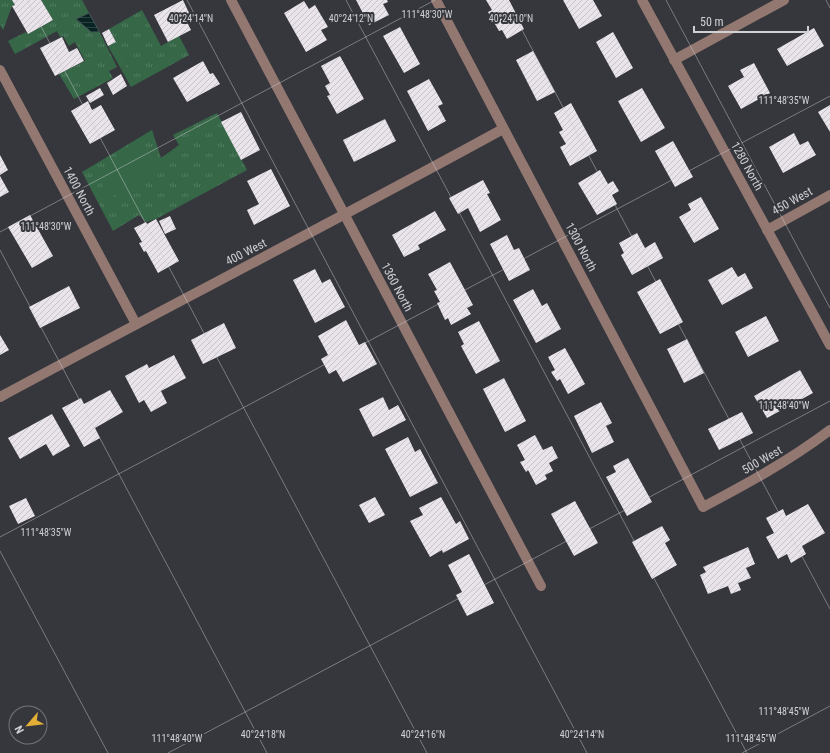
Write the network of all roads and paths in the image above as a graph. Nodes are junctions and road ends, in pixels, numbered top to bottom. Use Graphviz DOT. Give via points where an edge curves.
graph roads {
  1 [pos="231,0"];
  2 [pos="436,0"];
  3 [pos="642,0"];
  4 [pos="784,0"];
  5 [pos="674,60"];
  6 [pos="0,70"];
  7 [pos="503,129"];
  8 [pos="830,195"];
  9 [pos="344,215"];
  10 [pos="767,230"];
  11 [pos="136,324"];
  12 [pos="830,345"];
  13 [pos="0,397"];
  14 [pos="830,430"];
  15 [pos="702,507"];
  16 [pos="541,586"];
  1 -- 9 [label="street, 1360 North"];
  2 -- 7 [label="street, 1300 North"];
  3 -- 5 [label="street, 1280 North"];
  4 -- 5 [label="street"];
  5 -- 10 [label="street, 1280 North"];
  6 -- 11 [label="street, 1400 North"];
  7 -- 9 [label="street, 400 West"];
  7 -- 15 [label="street, 1300 North"];
  8 -- 10 [label="street, 450 West"];
  9 -- 11 [label="street, 400 West"];
  9 -- 16 [label="street, 1360 North"];
  10 -- 12 [label="street, 1280 North"];
  11 -- 13 [label="street, 400 West"];
  14 -- 15 [label="street, 500 West" via="770,471"];
}
